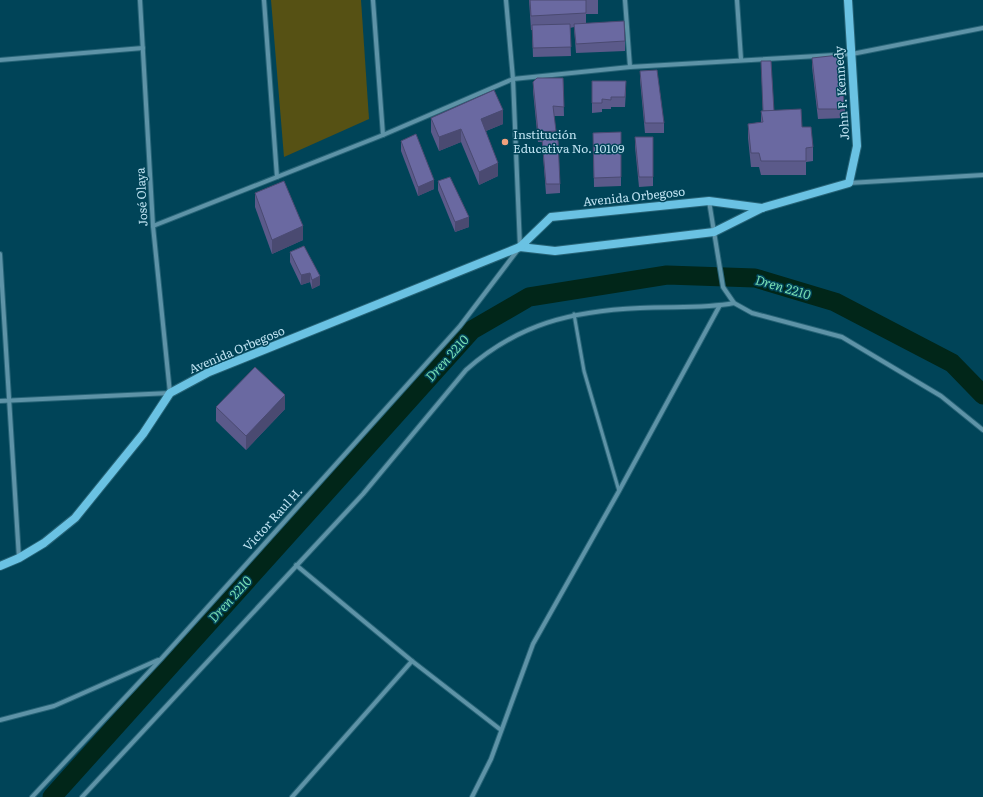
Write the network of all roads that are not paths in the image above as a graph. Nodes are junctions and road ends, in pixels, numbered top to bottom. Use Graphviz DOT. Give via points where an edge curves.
graph roads {
  1 [pos="140,0"];
  2 [pos="264,0"];
  3 [pos="373,0"];
  4 [pos="506,0"];
  5 [pos="625,0"];
  6 [pos="737,0"];
  7 [pos="848,0"];
  8 [pos="983,28"];
  9 [pos="143,48"];
  10 [pos="852,54"];
  11 [pos="741,59"];
  12 [pos="0,60"];
  13 [pos="630,67"];
  14 [pos="513,79"];
  15 [pos="383,135"];
  16 [pos="983,175"];
  17 [pos="277,177"];
  18 [pos="849,183"];
  19 [pos="709,201"];
  20 [pos="762,208"];
  21 [pos="153,226"];
  22 [pos="714,232"];
  23 [pos="520,248"];
  24 [pos="0,254"];
  25 [pos="734,303"];
  26 [pos="720,305"];
  27 [pos="574,314"];
  28 [pos="170,393"];
  29 [pos="9,400"];
  30 [pos="0,401"];
  31 [pos="983,430"];
  32 [pos="619,491"];
  33 [pos="19,558"];
  34 [pos="296,565"];
  35 [pos="0,566"];
  36 [pos="161,659"];
  37 [pos="412,661"];
  38 [pos="0,720"];
  39 [pos="501,730"];
  40 [pos="32,797"];
  41 [pos="82,797"];
  42 [pos="292,797"];
  43 [pos="472,797"];
  1 -- 9 [label="street, José Olaya"];
  2 -- 17 [label="street"];
  3 -- 15 [label="street"];
  4 -- 14 [label="street"];
  5 -- 13 [label="street"];
  6 -- 11 [label="street"];
  7 -- 10 [label="main road, John F. Kennedy"];
  8 -- 10 [label="street"];
  9 -- 12 [label="street"];
  9 -- 21 [label="street, José Olaya"];
  10 -- 11 [label="street"];
  10 -- 18 [label="main road, John F. Kennedy" via="857,146"];
  11 -- 13 [label="street"];
  13 -- 14 [label="street"];
  14 -- 15 [label="street"];
  14 -- 23 [label="street"];
  15 -- 17 [label="street"];
  16 -- 18 [label="street"];
  17 -- 21 [label="street"];
  18 -- 20 [label="main road, Avenida Orbegoso"];
  19 -- 20 [label="main road, Avenida Orbegoso"];
  19 -- 22 [label="street"];
  19 -- 23 [label="main road, Avenida Orbegoso" via="551,217"];
  20 -- 22 [label="main road, Avenida Orbegoso"];
  21 -- 28 [label="street, José Olaya"];
  22 -- 23 [label="main road, Avenida Orbegoso" via="555,251"];
  22 -- 25 [label="street" via="724,287"];
  23 -- 28 [label="main road, Avenida Orbegoso" via="209,372"];
  23 -- 36 [label="street, Victor Raul H." via="460,326"];
  24 -- 29 [label="street"];
  25 -- 26 [label="street"];
  25 -- 31 [label="street" via="752,313 842,337 941,396"];
  26 -- 27 [label="street"];
  26 -- 32 [label="street"];
  27 -- 32 [label="lane" via="584,371"];
  27 -- 34 [label="street" via="526,329 494,348 466,370 363,494"];
  28 -- 29 [label="street"];
  28 -- 33 [label="main road, Avenida Orbegoso" via="143,434 75,518 44,543"];
  29 -- 30 [label="street"];
  29 -- 33 [label="street"];
  32 -- 39 [label="street" via="533,644"];
  33 -- 35 [label="main road, Avenida Orbegoso"];
  34 -- 37 [label="street"];
  34 -- 41 [label="street"];
  36 -- 38 [label="street" via="54,706"];
  36 -- 40 [label="street, Victor Raul H."];
  37 -- 39 [label="street"];
  37 -- 42 [label="street"];
  39 -- 43 [label="street" via="491,759"];
}
